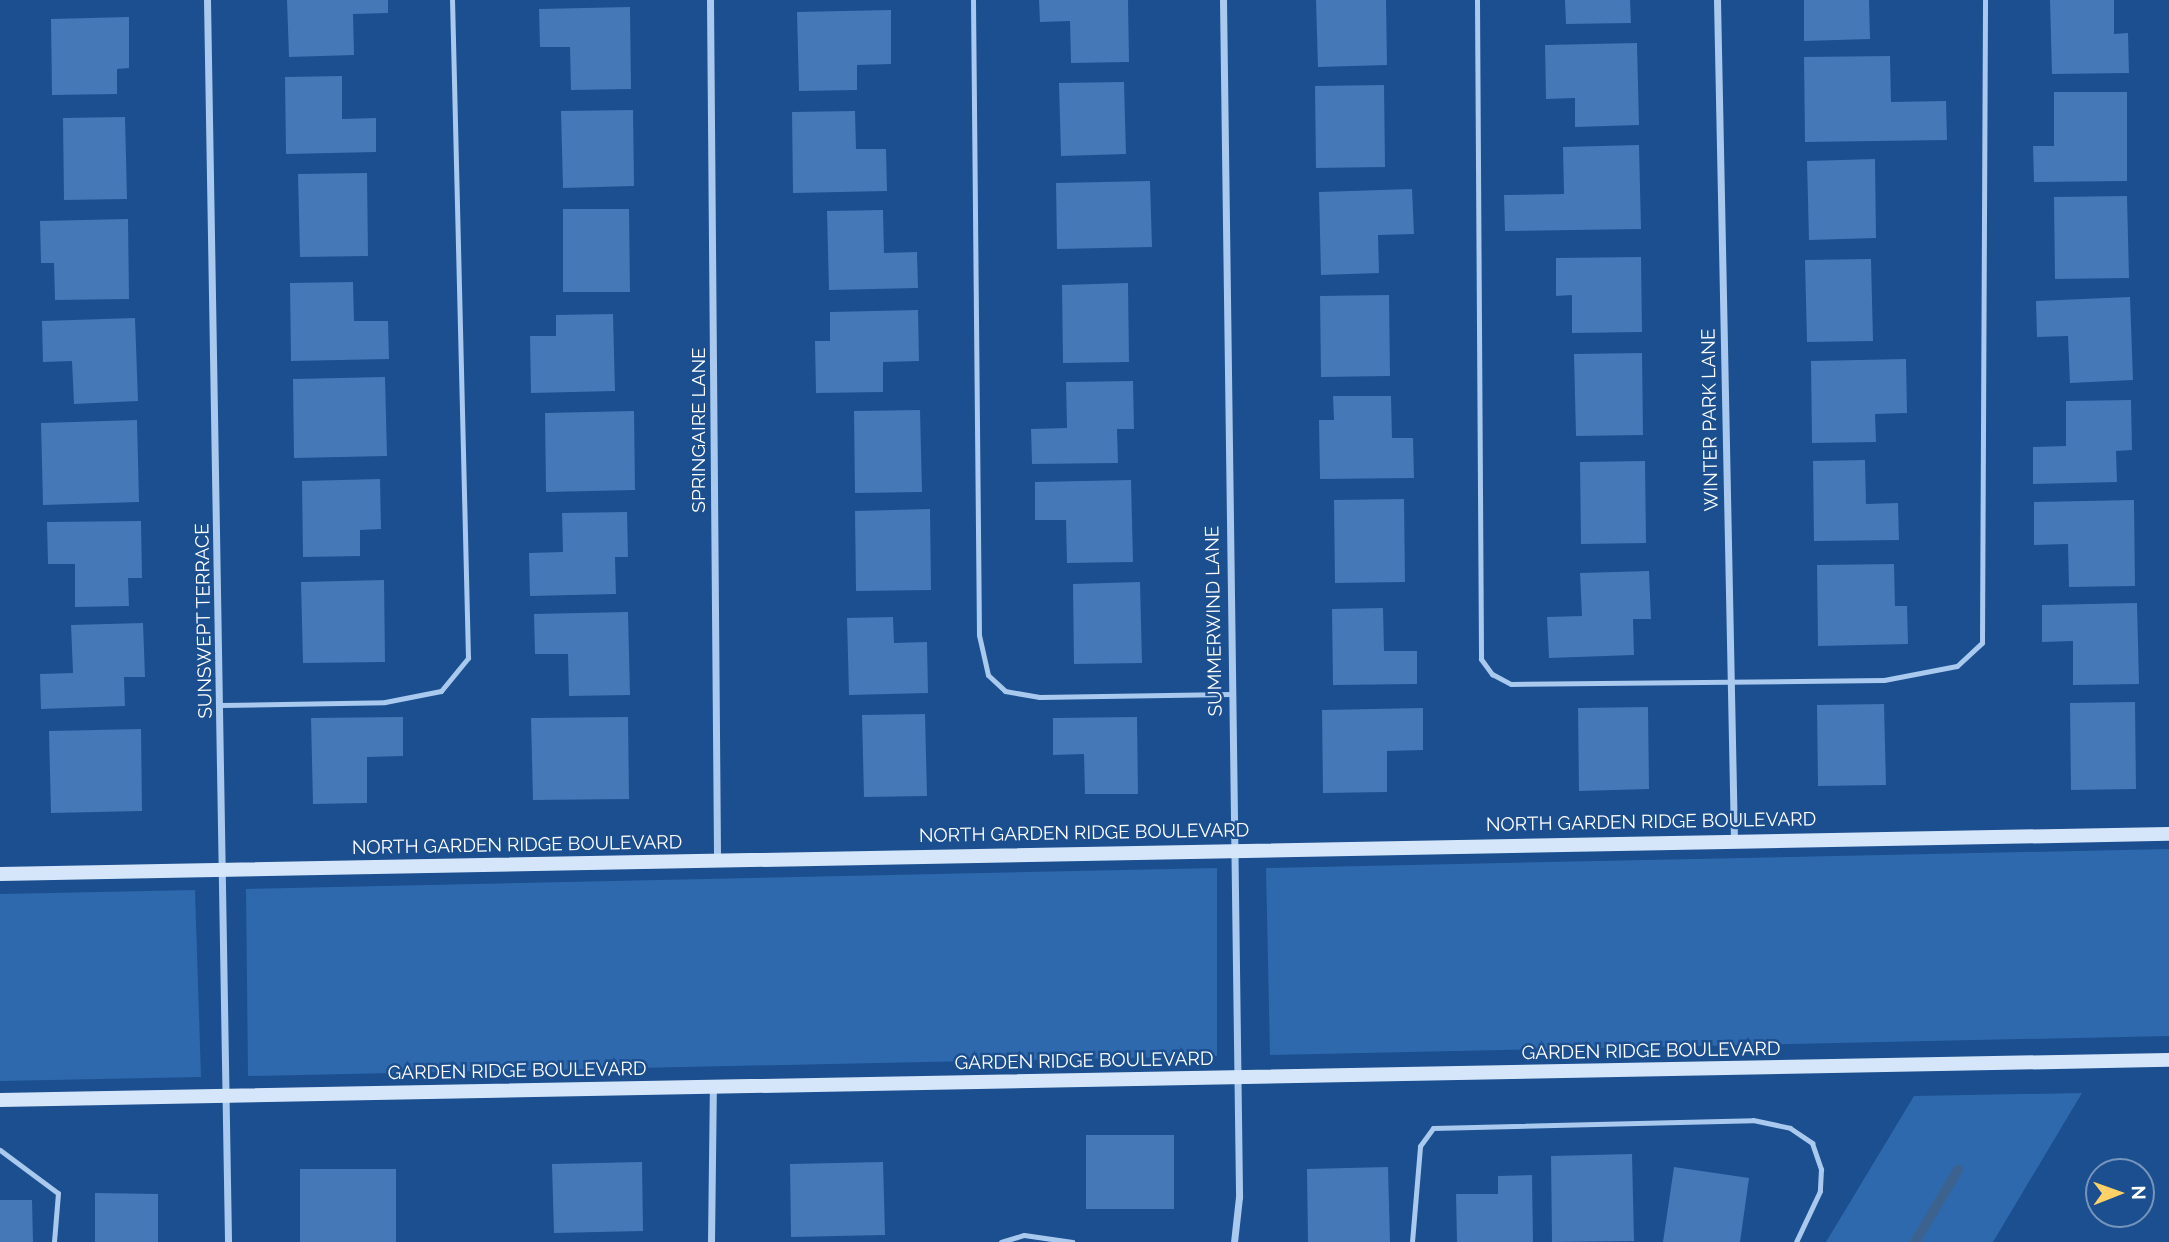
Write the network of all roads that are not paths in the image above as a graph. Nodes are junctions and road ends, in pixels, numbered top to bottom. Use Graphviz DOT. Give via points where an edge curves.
graph roads {
  1 [pos="206,0"];
  2 [pos="452,0"];
  3 [pos="710,0"];
  4 [pos="973,0"];
  5 [pos="1223,0"];
  6 [pos="1477,0"];
  7 [pos="1717,0"];
  8 [pos="1985,0"];
  9 [pos="1731,681"];
  10 [pos="1231,694"];
  11 [pos="221,705"];
  12 [pos="2169,834"];
  13 [pos="1734,840"];
  14 [pos="1233,849"];
  15 [pos="717,860"];
  16 [pos="225,870"];
  17 [pos="0,874"];
  18 [pos="2169,1060"];
  19 [pos="1237,1077"];
  20 [pos="713,1087"];
  21 [pos="229,1095"];
  22 [pos="0,1100"];
  23 [pos="0,1150"];
  24 [pos="54,1242"];
  25 [pos="228,1242"];
  26 [pos="711,1242"];
  27 [pos="1001,1242"];
  28 [pos="1072,1242"];
  29 [pos="1234,1242"];
  30 [pos="1412,1242"];
  31 [pos="1796,1242"];
  1 -- 11 [label="street, SUNSWEPT TERRACE"];
  2 -- 11 [label="lane" via="468,657 441,691 385,702"];
  3 -- 15 [label="street, SPRINGAIRE LANE"];
  4 -- 10 [label="lane" via="979,635 988,675 1005,691 1039,697"];
  5 -- 10 [label="street, SUMMERWIND LANE"];
  6 -- 9 [label="lane" via="1481,659 1511,684"];
  7 -- 9 [label="street, WINTER PARK LANE"];
  8 -- 9 [label="lane" via="1982,643 1957,666 1884,680"];
  9 -- 13 [label="street, WINTER PARK LANE"];
  10 -- 14 [label="street, SUMMERWIND LANE"];
  11 -- 16 [label="street, SUNSWEPT TERRACE"];
  12 -- 13 [label="main road, NORTH GARDEN RIDGE BOULEVARD"];
  13 -- 14 [label="main road, NORTH GARDEN RIDGE BOULEVARD"];
  14 -- 15 [label="main road, NORTH GARDEN RIDGE BOULEVARD"];
  14 -- 19 [label="street, SUMMERWIND LANE"];
  15 -- 16 [label="main road, NORTH GARDEN RIDGE BOULEVARD"];
  16 -- 17 [label="main road, NORTH GARDEN RIDGE BOULEVARD"];
  16 -- 21 [label="street, SUNSWEPT TERRACE"];
  18 -- 19 [label="main road, GARDEN RIDGE BOULEVARD"];
  19 -- 20 [label="main road, GARDEN RIDGE BOULEVARD"];
  19 -- 29 [label="street, SUMMERWIND LANE"];
  20 -- 21 [label="main road, GARDEN RIDGE BOULEVARD"];
  20 -- 26 [label="street"];
  21 -- 22 [label="main road, GARDEN RIDGE BOULEVARD"];
  21 -- 25 [label="street, SUNSWEPT TERRACE"];
  23 -- 24 [label="lane" via="58,1193"];
  27 -- 28 [label="lane" via="1024,1235"];
  30 -- 31 [label="lane" via="1420,1146 1433,1128 1754,1120 1790,1128 1812,1143 1821,1169 1820,1191"];
}
